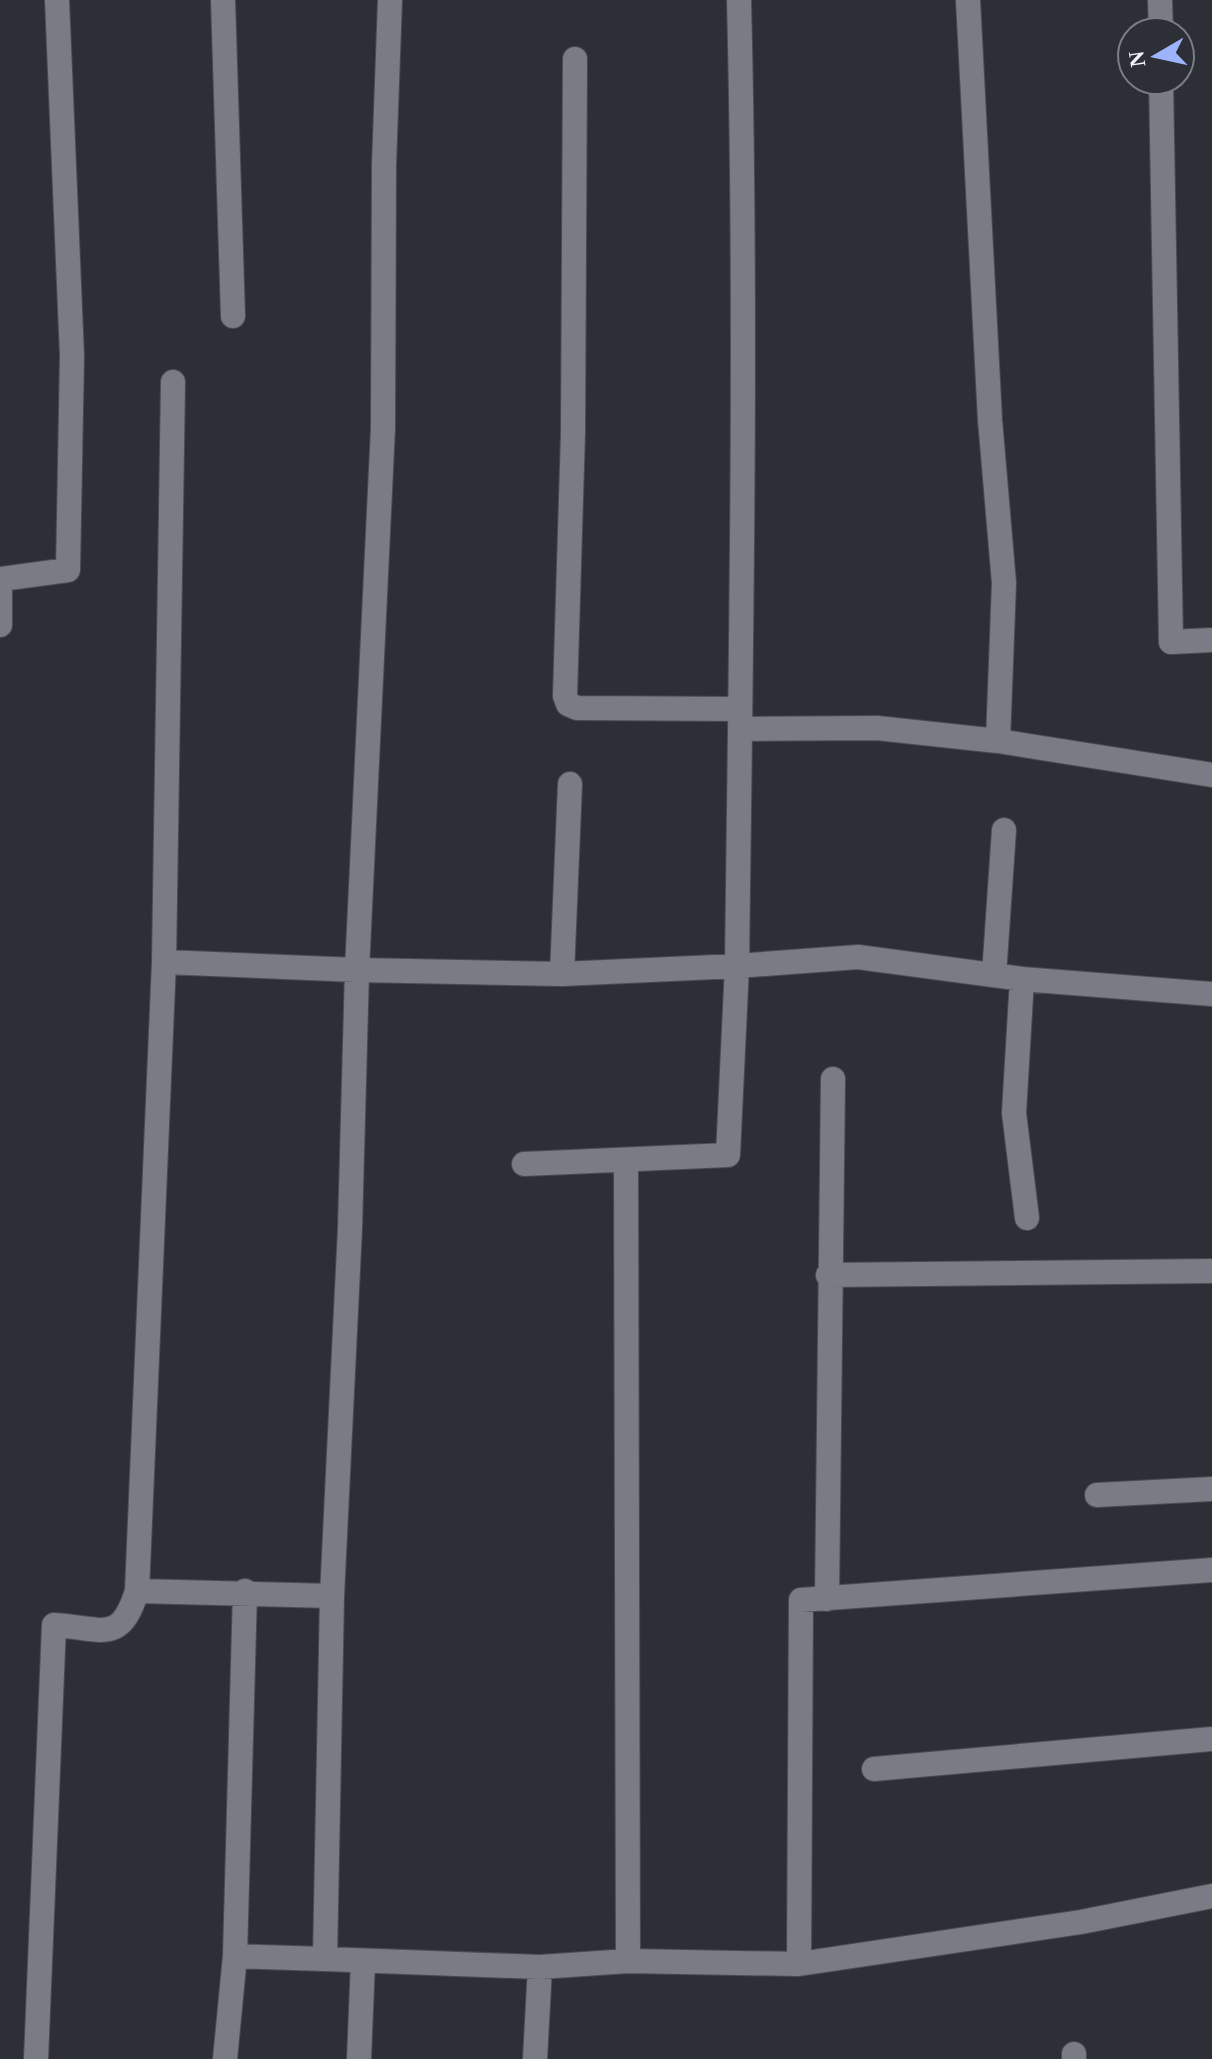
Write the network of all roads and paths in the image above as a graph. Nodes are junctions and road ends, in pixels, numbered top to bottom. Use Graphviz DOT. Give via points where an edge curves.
graph roads {
  1 [pos="57,0"];
  2 [pos="223,0"];
  3 [pos="390,0"];
  4 [pos="739,0"];
  5 [pos="968,0"];
  6 [pos="575,59"];
  7 [pos="1161,96"];
  8 [pos="233,316"];
  9 [pos="173,382"];
  10 [pos="0,579"];
  11 [pos="0,625"];
  12 [pos="1212,640"];
  13 [pos="740,719"];
  14 [pos="998,741"];
  15 [pos="1212,775"];
  16 [pos="570,784"];
  17 [pos="1004,830"];
  18 [pos="164,962"];
  19 [pos="737,966"];
  20 [pos="357,970"];
  21 [pos="562,974"];
  22 [pos="994,975"];
  23 [pos="1022,979"];
  24 [pos="1212,994"];
  25 [pos="833,1079"];
  26 [pos="626,1160"];
  27 [pos="524,1164"];
  28 [pos="1027,1218"];
  29 [pos="1212,1271"];
  30 [pos="828,1275"];
  31 [pos="1212,1489"];
  32 [pos="1097,1495"];
  33 [pos="1212,1570"];
  34 [pos="137,1591"];
  35 [pos="245,1591"];
  36 [pos="332,1596"];
  37 [pos="827,1599"];
  38 [pos="1212,1739"];
  39 [pos="874,1769"];
  40 [pos="1212,1896"];
  41 [pos="235,1956"];
  42 [pos="325,1959"];
  43 [pos="363,1961"];
  44 [pos="628,1961"];
  45 [pos="799,1964"];
  46 [pos="540,1967"];
  47 [pos="36,2059"];
  48 [pos="225,2059"];
  49 [pos="359,2059"];
  50 [pos="535,2059"];
  1 -- 10 [label="street" via="72,356 68,570"];
  2 -- 8 [label="street"];
  3 -- 20 [label="street" via="383,428"];
  4 -- 13 [label="street"];
  5 -- 14 [label="street" via="1004,583"];
  6 -- 13 [label="street" via="565,696 577,708"];
  7 -- 12 [label="street" via="1171,642"];
  9 -- 18 [label="street"];
  10 -- 11 [label="street"];
  13 -- 14 [label="street"];
  13 -- 19 [label="street"];
  14 -- 15 [label="street"];
  16 -- 21 [label="street"];
  17 -- 22 [label="street"];
  18 -- 20 [label="street"];
  18 -- 34 [label="street"];
  19 -- 21 [label="street"];
  19 -- 22 [label="street" via="858,957"];
  19 -- 26 [label="street" via="728,1155"];
  20 -- 21 [label="street"];
  20 -- 36 [label="street"];
  22 -- 23 [label="street"];
  23 -- 24 [label="street"];
  23 -- 28 [label="street" via="1014,1113"];
  25 -- 30 [label="street"];
  26 -- 27 [label="street"];
  26 -- 44 [label="street"];
  29 -- 30 [label="street"];
  30 -- 37 [label="street"];
  31 -- 32 [label="street"];
  33 -- 37 [label="street"];
  34 -- 35 [label="street"];
  34 -- 47 [label="street" via="128,1620 115,1629 54,1625"];
  35 -- 36 [label="street"];
  35 -- 41 [label="street"];
  36 -- 42 [label="street"];
  37 -- 45 [label="street" via="801,1600"];
  38 -- 39 [label="street"];
  40 -- 45 [label="street" via="1081,1922"];
  41 -- 42 [label="street"];
  41 -- 48 [label="street"];
  42 -- 43 [label="street"];
  43 -- 46 [label="street"];
  43 -- 49 [label="street"];
  44 -- 45 [label="street"];
  44 -- 46 [label="street"];
  46 -- 50 [label="street"];
}
